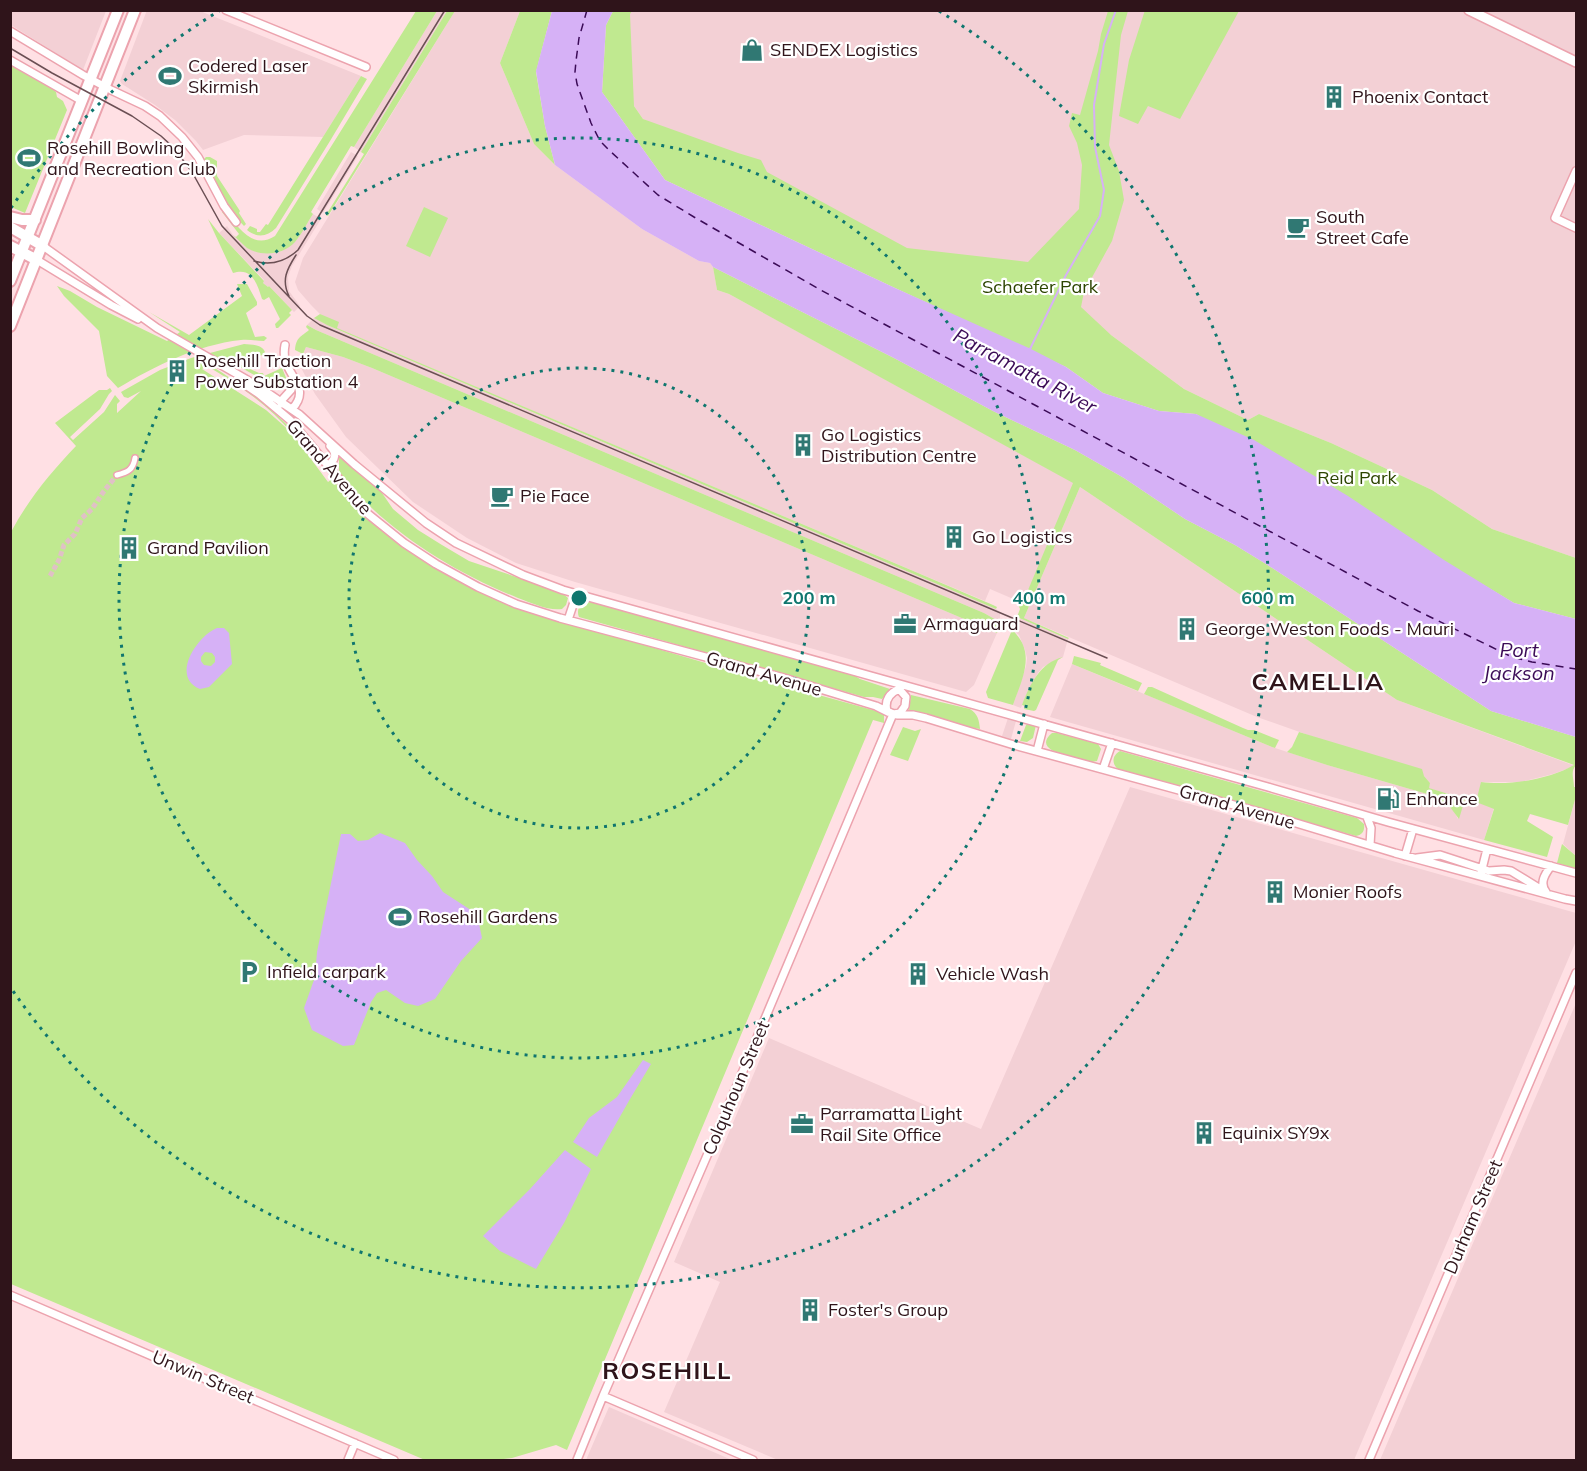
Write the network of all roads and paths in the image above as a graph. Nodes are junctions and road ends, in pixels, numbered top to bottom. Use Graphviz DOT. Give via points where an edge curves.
graph roads {
  1 [pos="118,10"];
  2 [pos="135,10"];
  3 [pos="226,10"];
  4 [pos="1469,10"];
  5 [pos="10,31"];
  6 [pos="10,60"];
  7 [pos="1576,62"];
  8 [pos="366,67"];
  9 [pos="90,79"];
  10 [pos="105,87"];
  11 [pos="82,101"];
  12 [pos="1576,171"];
  13 [pos="10,217"];
  14 [pos="35,220"];
  15 [pos="236,222"];
  16 [pos="10,227"];
  17 [pos="1576,228"];
  18 [pos="28,237"];
  19 [pos="10,246"];
  20 [pos="43,246"];
  21 [pos="22,252"];
  22 [pos="37,260"];
  23 [pos="10,281"];
  24 [pos="10,326"];
  25 [pos="157,328"];
  26 [pos="285,345"];
  27 [pos="216,363"];
  28 [pos="293,375"];
  29 [pos="281,401"];
  30 [pos="292,409"];
  31 [pos="281,411"];
  32 [pos="311,423"];
  33 [pos="135,458"];
  34 [pos="328,466"];
  35 [pos="117,475"];
  36 [pos="576,593"];
  37 [pos="568,620"];
  38 [pos="849,670"];
  39 [pos="900,689"];
  40 [pos="968,703"];
  41 [pos="893,714"];
  42 [pos="1044,724"];
  43 [pos="1112,743"];
  44 [pos="1036,751"];
  45 [pos="1103,769"];
  46 [pos="1367,817"];
  47 [pos="1413,829"];
  48 [pos="1370,845"];
  49 [pos="1487,849"];
  50 [pos="1405,856"];
  51 [pos="1554,867"];
  52 [pos="1481,872"];
  53 [pos="1576,873"];
  54 [pos="1576,879"];
  55 [pos="1549,894"];
  56 [pos="1574,901"];
  57 [pos="1576,973"];
  58 [pos="10,1295"];
  59 [pos="603,1396"];
  60 [pos="355,1443"];
  61 [pos="348,1461"];
  62 [pos="394,1461"];
  63 [pos="577,1461"];
  64 [pos="753,1461"];
  65 [pos="1369,1461"];
  1 -- 9 [label="main road"];
  2 -- 10 [label="main road"];
  3 -- 8 [label="street"];
  4 -- 7 [label="street"];
  5 -- 9 [label="street"];
  6 -- 11 [label="street"];
  9 -- 10 [label="street"];
  9 -- 11 [label="main road"];
  10 -- 15 [label="street" via="153,110 182,138 198,157"];
  10 -- 20 [label="main road"];
  11 -- 14 [label="main road"];
  12 -- 17 [label="street" via="1555,218"];
  13 -- 14 [label="main road"];
  14 -- 18 [label="main road"];
  16 -- 18 [label="main road"];
  18 -- 20 [label="main road"];
  18 -- 21 [label="main road"];
  19 -- 21 [label="main road"];
  20 -- 22 [label="main road"];
  20 -- 25 [label="street, Grand Avenue"];
  21 -- 22 [label="main road"];
  21 -- 23 [label="main road"];
  22 -- 24 [label="main road"];
  22 -- 25 [label="street, Grand Avenue"];
  25 -- 27 [label="street, Grand Avenue"];
  26 -- 28 [label="street" via="286,362"];
  27 -- 29 [label="street, Grand Avenue"];
  27 -- 31 [label="street, Grand Avenue"];
  28 -- 29 [label="street" via="292,388"];
  28 -- 30 [label="street" via="300,395"];
  29 -- 30 [label="street, Grand Avenue"];
  29 -- 31 [label="street"];
  30 -- 31 [label="street, Grand Avenue"];
  30 -- 32 [label="street, Grand Avenue"];
  31 -- 34 [label="street, Grand Avenue"];
  32 -- 34 [label="street" via="334,450 335,458"];
  32 -- 36 [label="street, Grand Avenue" via="401,504 456,543 523,575"];
  33 -- 35 [label="street" via="127,473"];
  34 -- 37 [label="street, Grand Avenue" via="368,514 436,564 516,604"];
  36 -- 37 [label="street"];
  36 -- 38 [label="street, Grand Avenue"];
  37 -- 41 [label="street, Grand Avenue" via="784,678"];
  38 -- 39 [label="street, Grand Avenue"];
  38 -- 40 [label="street, Grand Avenue"];
  39 -- 40 [label="street, Grand Avenue"];
  39 -- 41 [label="street" via="906,701 903,710"];
  39 -- 41 [label="street" via="887,700 886,708"];
  40 -- 42 [label="street, Grand Avenue"];
  41 -- 44 [label="street, Grand Avenue" via="926,718"];
  41 -- 59 [label="street, Colquhoun Street"];
  42 -- 43 [label="street, Grand Avenue"];
  42 -- 44 [label="street"];
  43 -- 45 [label="street"];
  43 -- 46 [label="street, Grand Avenue"];
  44 -- 45 [label="street, Grand Avenue"];
  45 -- 48 [label="street, Grand Avenue"];
  46 -- 47 [label="street, Grand Avenue"];
  46 -- 48 [label="street"];
  47 -- 49 [label="street, Grand Avenue"];
  47 -- 50 [label="street"];
  48 -- 50 [label="street, Grand Avenue"];
  49 -- 51 [label="street, Grand Avenue"];
  49 -- 52 [label="street"];
  50 -- 52 [label="street, Grand Avenue"];
  51 -- 53 [label="street, Grand Avenue"];
  51 -- 54 [label="street"];
  51 -- 55 [label="street" via="1543,882"];
  52 -- 55 [label="street, Grand Avenue"];
  52 -- 55 [label="street" via="1514,873"];
  55 -- 56 [label="street, Grand Avenue"];
  57 -- 65 [label="street, Durham Street"];
  58 -- 60 [label="street, Unwin Street"];
  59 -- 63 [label="street, Colquhoun Street"];
  59 -- 64 [label="street"];
  60 -- 61 [label="street"];
  60 -- 62 [label="street, Unwin Street"];
}
